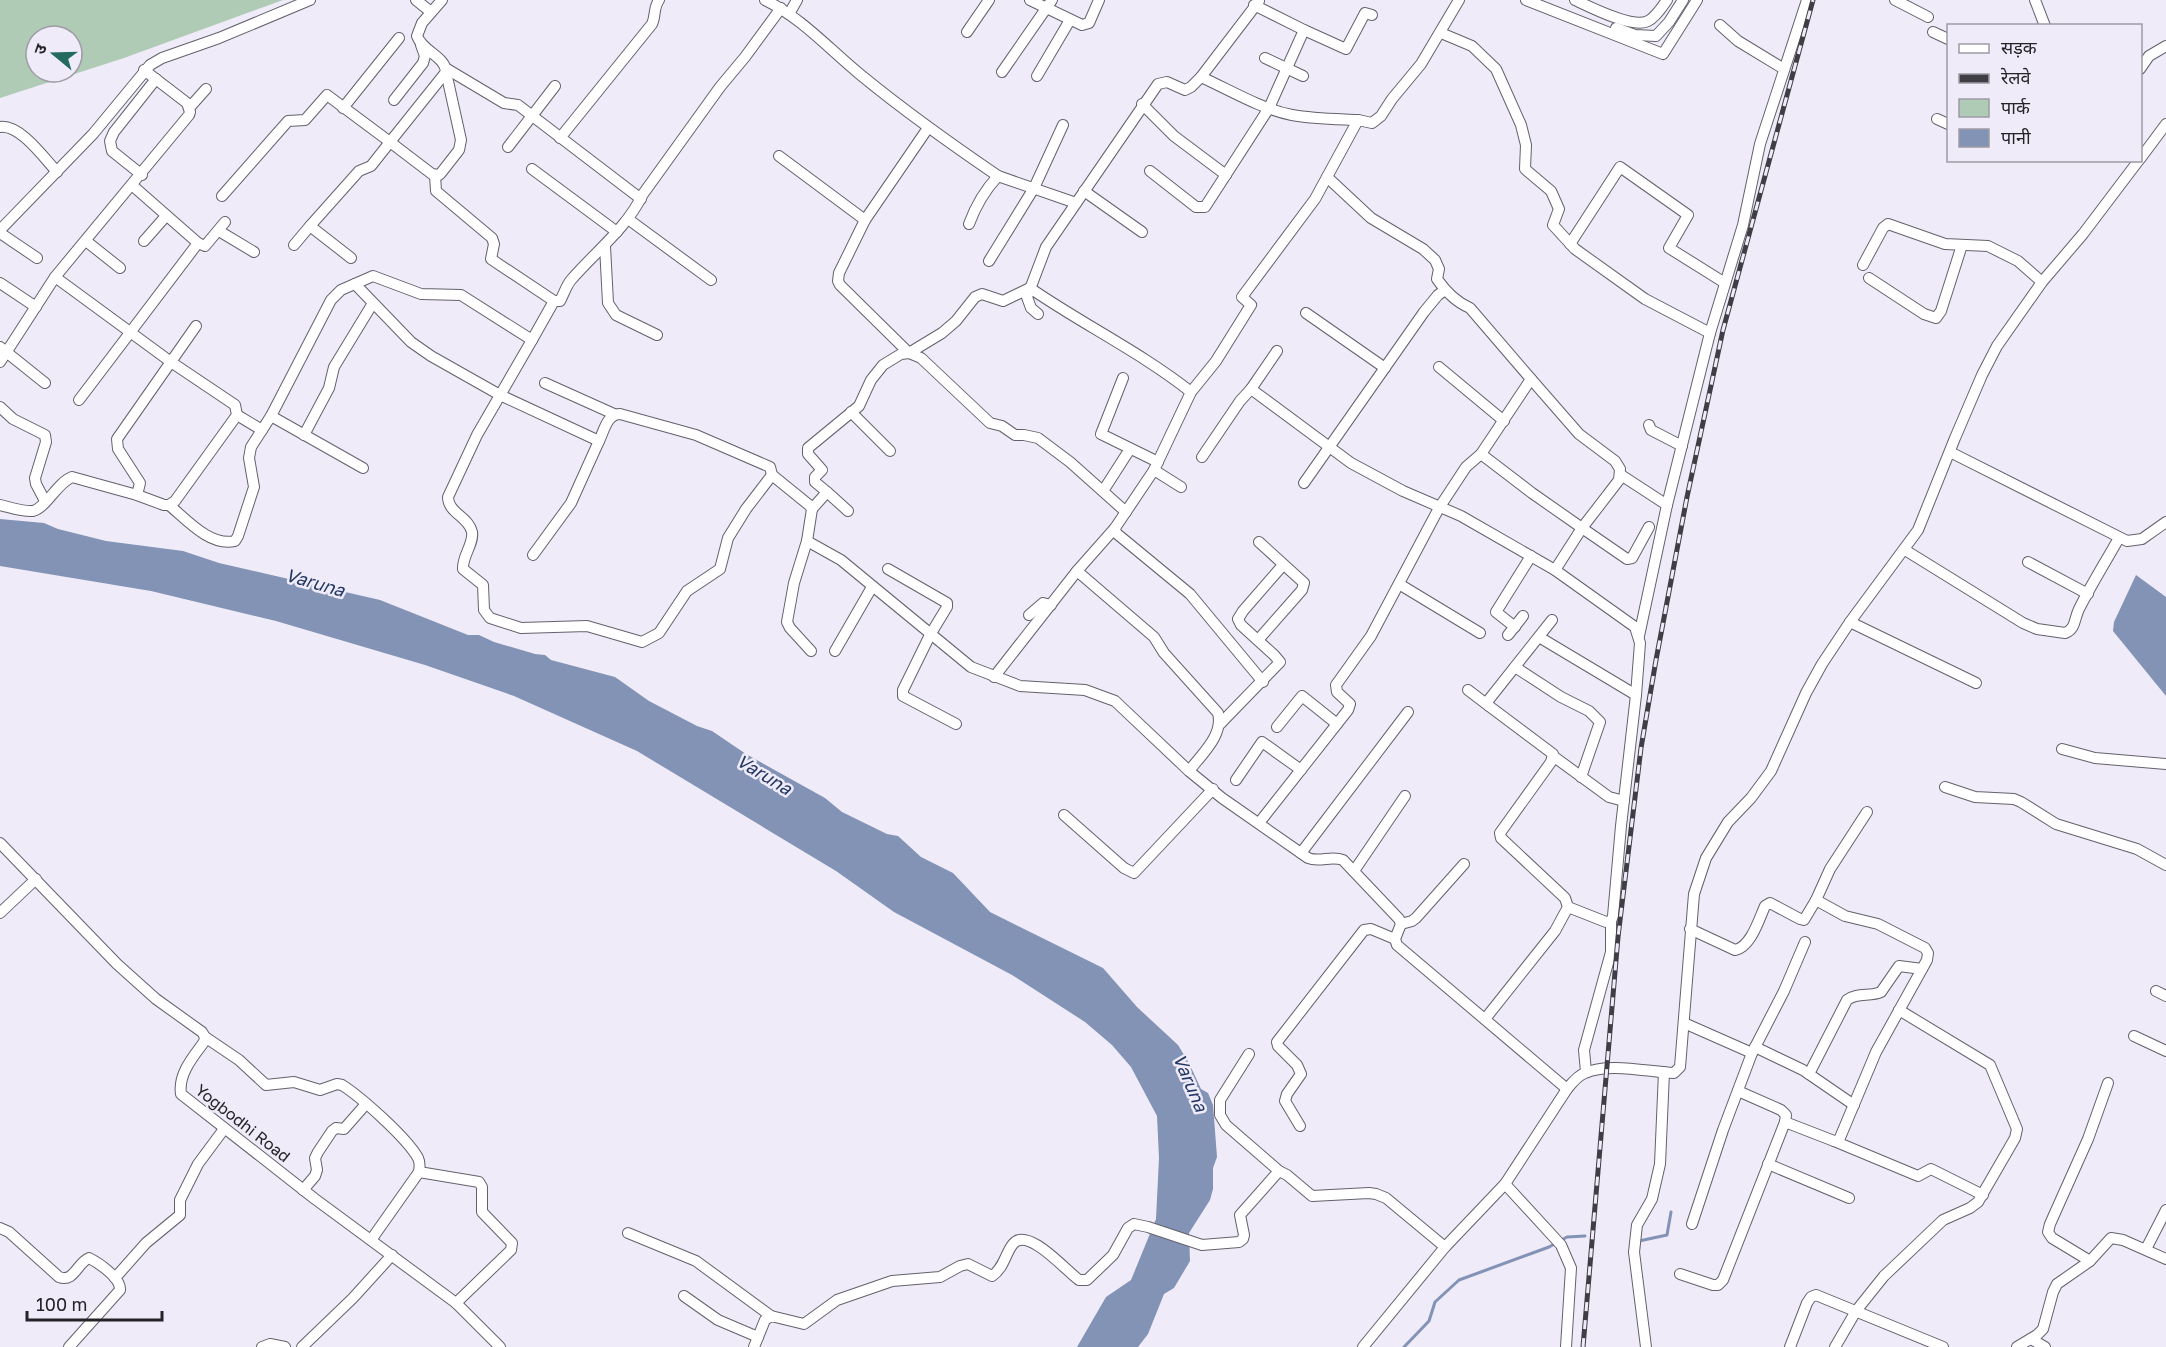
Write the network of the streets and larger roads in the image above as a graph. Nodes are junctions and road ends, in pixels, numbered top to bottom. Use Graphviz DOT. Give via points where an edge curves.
graph roads {
  1 [pos="310,0"];
  2 [pos="416,0"];
  3 [pos="442,0"];
  4 [pos="659,0"];
  5 [pos="765,0"];
  6 [pos="797,0"];
  7 [pos="989,0"];
  8 [pos="1030,0"];
  9 [pos="1099,0"];
  10 [pos="1459,0"];
  11 [pos="1526,0"];
  12 [pos="1544,0"];
  13 [pos="1575,0"];
  14 [pos="1667,0"];
  15 [pos="1683,0"];
  16 [pos="1697,0"];
  17 [pos="1807,0"];
  18 [pos="1895,0"];
  19 [pos="2035,0"];
  20 [pos="1257,3"];
  21 [pos="1049,5"];
  22 [pos="785,11"];
  23 [pos="431,12"];
  24 [pos="1372,15"];
  25 [pos="1928,17"];
  26 [pos="1070,21"];
  27 [pos="2045,24"];
  28 [pos="1720,25"];
  29 [pos="1304,30"];
  30 [pos="967,32"];
  31 [pos="1934,32"];
  32 [pos="1441,33"];
  33 [pos="399,38"];
  34 [pos="1947,38"];
  35 [pos="420,43"];
  36 [pos="2166,46"];
  37 [pos="1265,58"];
  38 [pos="2145,58"];
  39 [pos="1288,69"];
  40 [pos="1784,69"];
  41 [pos="144,70"];
  42 [pos="446,71"];
  43 [pos="1002,72"];
  44 [pos="1037,76"];
  45 [pos="1303,76"];
  46 [pos="1201,77"];
  47 [pos="156,79"];
  48 [pos="555,87"];
  49 [pos="206,89"];
  50 [pos="394,100"];
  51 [pos="1142,105"];
  52 [pos="190,107"];
  53 [pos="343,108"];
  54 [pos="1269,108"];
  55 [pos="532,116"];
  56 [pos="1937,119"];
  57 [pos="1358,120"];
  58 [pos="1947,123"];
  59 [pos="2166,124"];
  60 [pos="1063,125"];
  61 [pos="0,127"];
  62 [pos="928,128"];
  63 [pos="560,138"];
  64 [pos="390,142"];
  65 [pos="508,147"];
  66 [pos="778,156"];
  67 [pos="2142,157"];
  68 [pos="2138,162"];
  69 [pos="532,170"];
  70 [pos="1150,171"];
  71 [pos="57,172"];
  72 [pos="1226,174"];
  73 [pos="142,175"];
  74 [pos="435,175"];
  75 [pos="998,176"];
  76 [pos="1327,177"];
  77 [pos="133,186"];
  78 [pos="1034,188"];
  79 [pos="1084,191"];
  80 [pos="222,196"];
  81 [pos="641,199"];
  82 [pos="1076,203"];
  83 [pos="166,216"];
  84 [pos="628,219"];
  85 [pos="865,220"];
  86 [pos="969,225"];
  87 [pos="310,226"];
  88 [pos="0,231"];
  89 [pos="617,232"];
  90 [pos="1142,232"];
  91 [pos="144,241"];
  92 [pos="86,242"];
  93 [pos="198,243"];
  94 [pos="1570,244"];
  95 [pos="294,245"];
  96 [pos="1962,245"];
  97 [pos="606,246"];
  98 [pos="254,252"];
  99 [pos="37,258"];
  100 [pos="351,258"];
  101 [pos="989,261"];
  102 [pos="1863,266"];
  103 [pos="120,268"];
  104 [pos="55,277"];
  105 [pos="1869,278"];
  106 [pos="711,280"];
  107 [pos="2042,282"];
  108 [pos="0,283"];
  109 [pos="1725,283"];
  110 [pos="355,284"];
  111 [pos="1030,288"];
  112 [pos="1445,290"];
  113 [pos="554,301"];
  114 [pos="373,303"];
  115 [pos="36,307"];
  116 [pos="1306,313"];
  117 [pos="1038,314"];
  118 [pos="196,326"];
  119 [pos="130,333"];
  120 [pos="1710,333"];
  121 [pos="657,335"];
  122 [pos="532,340"];
  123 [pos="3,350"];
  124 [pos="1277,351"];
  125 [pos="909,353"];
  126 [pos="0,362"];
  127 [pos="171,362"];
  128 [pos="1439,367"];
  129 [pos="1384,368"];
  130 [pos="1123,378"];
  131 [pos="1531,379"];
  132 [pos="45,383"];
  133 [pos="545,383"];
  134 [pos="1251,389"];
  135 [pos="1191,392"];
  136 [pos="500,395"];
  137 [pos="79,400"];
  138 [pos="0,407"];
  139 [pos="851,412"];
  140 [pos="614,414"];
  141 [pos="237,415"];
  142 [pos="271,416"];
  143 [pos="1504,421"];
  144 [pos="1649,424"];
  145 [pos="262,430"];
  146 [pos="304,435"];
  147 [pos="599,441"];
  148 [pos="1330,446"];
  149 [pos="1682,446"];
  150 [pos="1130,449"];
  151 [pos="890,451"];
  152 [pos="1950,452"];
  153 [pos="1481,454"];
  154 [pos="1202,457"];
  155 [pos="1156,466"];
  156 [pos="363,468"];
  157 [pos="1621,475"];
  158 [pos="772,476"];
  159 [pos="1304,483"];
  160 [pos="1181,487"];
  161 [pos="1103,491"];
  162 [pos="827,492"];
  163 [pos="137,495"];
  164 [pos="45,501"];
  165 [pos="0,505"];
  166 [pos="169,505"];
  167 [pos="1667,506"];
  168 [pos="1439,508"];
  169 [pos="812,509"];
  170 [pos="848,511"];
  171 [pos="1126,512"];
  172 [pos="2166,522"];
  173 [pos="1649,527"];
  174 [pos="1115,528"];
  175 [pos="1582,528"];
  176 [pos="2119,538"];
  177 [pos="807,541"];
  178 [pos="1259,542"];
  179 [pos="1905,550"];
  180 [pos="533,555"];
  181 [pos="1531,556"];
  182 [pos="2028,562"];
  183 [pos="1283,565"];
  184 [pos="888,569"];
  185 [pos="1555,570"];
  186 [pos="1077,571"];
  187 [pos="1400,584"];
  188 [pos="872,587"];
  189 [pos="2088,594"];
  190 [pos="1051,605"];
  191 [pos="1029,615"];
  192 [pos="1523,616"];
  193 [pos="1552,620"];
  194 [pos="1850,622"];
  195 [pos="1480,633"];
  196 [pos="930,635"];
  197 [pos="1639,636"];
  198 [pos="1539,637"];
  199 [pos="1258,640"];
  200 [pos="811,651"];
  201 [pos="836,651"];
  202 [pos="1515,667"];
  203 [pos="994,677"];
  204 [pos="1263,681"];
  205 [pos="1976,683"];
  206 [pos="1468,690"];
  207 [pos="1636,695"];
  208 [pos="1489,706"];
  209 [pos="1408,712"];
  210 [pos="956,724"];
  211 [pos="1220,724"];
  212 [pos="1337,724"];
  213 [pos="1277,727"];
  214 [pos="2062,749"];
  215 [pos="1553,756"];
  216 [pos="2166,764"];
  217 [pos="1301,770"];
  218 [pos="1189,771"];
  219 [pos="1581,777"];
  220 [pos="1236,780"];
  221 [pos="1944,787"];
  222 [pos="1213,789"];
  223 [pos="1405,796"];
  224 [pos="1624,801"];
  225 [pos="1867,812"];
  226 [pos="1064,814"];
  227 [pos="1259,823"];
  228 [pos="0,843"];
  229 [pos="1301,853"];
  230 [pos="1464,864"];
  231 [pos="2166,865"];
  232 [pos="1354,872"];
  233 [pos="36,879"];
  234 [pos="1816,900"];
  235 [pos="1568,907"];
  236 [pos="0,913"];
  237 [pos="1611,921"];
  238 [pos="1401,924"];
  239 [pos="1690,929"];
  240 [pos="1395,939"];
  241 [pos="1805,942"];
  242 [pos="1922,969"];
  243 [pos="1899,1010"];
  244 [pos="1485,1019"];
  245 [pos="1684,1023"];
  246 [pos="2134,1036"];
  247 [pos="205,1037"];
  248 [pos="1754,1050"];
  249 [pos="2166,1052"];
  250 [pos="1249,1054"];
  251 [pos="1586,1072"];
  252 [pos="1664,1072"];
  253 [pos="1809,1074"];
  254 [pos="2108,1083"];
  255 [pos="1567,1089"];
  256 [pos="1738,1091"];
  257 [pos="366,1104"];
  258 [pos="1854,1105"];
  259 [pos="1785,1122"];
  260 [pos="1300,1126"];
  261 [pos="225,1129"];
  262 [pos="1834,1141"];
  263 [pos="1768,1164"];
  264 [pos="1279,1171"];
  265 [pos="419,1172"];
  266 [pos="1505,1184"];
  267 [pos="303,1190"];
  268 [pos="1983,1195"];
  269 [pos="1849,1198"];
  270 [pos="2166,1210"];
  271 [pos="1692,1224"];
  272 [pos="0,1228"];
  273 [pos="628,1233"];
  274 [pos="371,1240"];
  275 [pos="1445,1247"];
  276 [pos="2146,1249"];
  277 [pos="392,1255"];
  278 [pos="2166,1259"];
  279 [pos="2090,1261"];
  280 [pos="1680,1274"];
  281 [pos="115,1278"];
  282 [pos="684,1296"];
  283 [pos="456,1303"];
  284 [pos="1856,1311"];
  285 [pos="771,1316"];
  286 [pos="2031,1339"];
  287 [pos="756,1342"];
  288 [pos="69,1347"];
  289 [pos="262,1347"];
  290 [pos="285,1347"];
  291 [pos="302,1347"];
  292 [pos="500,1347"];
  293 [pos="1363,1347"];
  294 [pos="1566,1347"];
  295 [pos="1646,1347"];
  296 [pos="1790,1347"];
  297 [pos="1836,1347"];
  298 [pos="1943,1347"];
  299 [pos="2017,1347"];
  300 [pos="2045,1347"];
  1 -- 41 [label="street" via="162,58"];
  2 -- 23 [label="street"];
  3 -- 23 [label="street"];
  4 -- 63 [label="street" via="652,24"];
  5 -- 22 [label="street"];
  6 -- 22 [label="street"];
  7 -- 30 [label="street"];
  8 -- 21 [label="street"];
  9 -- 26 [label="street" via="1086,25"];
  10 -- 32 [label="street"];
  11 -- 16 [label="street" via="1663,54"];
  12 -- 15 [label="street" via="1649,37 1660,34"];
  13 -- 14 [label="street" via="1611,16 1640,23 1651,19"];
  17 -- 40 [label="street"];
  18 -- 25 [label="street"];
  19 -- 27 [label="street"];
  20 -- 29 [label="street"];
  20 -- 46 [label="street"];
  21 -- 26 [label="street"];
  21 -- 43 [label="street"];
  22 -- 62 [label="street"];
  22 -- 81 [label="street" via="720,87"];
  23 -- 35 [label="street" via="417,32"];
  24 -- 29 [label="street" via="1365,13 1346,50"];
  26 -- 44 [label="street"];
  28 -- 40 [label="street" via="1738,42"];
  29 -- 39 [label="street"];
  31 -- 34 [label="street"];
  32 -- 57 [label="street" via="1381,116 1372,123"];
  32 -- 94 [label="street" via="1472,46 1496,69 1521,125 1526,145 1525,169 1551,191 1559,209 1553,225"];
  33 -- 53 [label="street"];
  35 -- 42 [label="street" via="445,64"];
  35 -- 50 [label="street" via="425,56 423,63"];
  36 -- 38 [label="street"];
  37 -- 39 [label="street"];
  39 -- 45 [label="street"];
  39 -- 54 [label="street"];
  40 -- 109 [label="street" via="1760,144 1743,225"];
  41 -- 47 [label="street"];
  41 -- 71 [label="street"];
  42 -- 55 [label="street" via="501,101 518,105"];
  42 -- 64 [label="street"];
  42 -- 74 [label="street" via="461,145 441,173"];
  46 -- 51 [label="street" via="1185,90 1167,82 1158,84"];
  46 -- 54 [label="street"];
  47 -- 52 [label="street"];
  47 -- 73 [label="street" via="110,141 112,150"];
  48 -- 55 [label="street"];
  49 -- 52 [label="street"];
  51 -- 72 [label="street" via="1174,136"];
  51 -- 79 [label="street"];
  52 -- 73 [label="street" via="188,119"];
  53 -- 64 [label="street"];
  53 -- 80 [label="street" via="327,95 305,120 288,122"];
  54 -- 57 [label="street" via="1291,115"];
  54 -- 72 [label="street"];
  55 -- 63 [label="street"];
  55 -- 65 [label="street"];
  56 -- 58 [label="street"];
  57 -- 76 [label="street"];
  59 -- 67 [label="street"];
  60 -- 78 [label="street"];
  61 -- 71 [label="street" via="13,128"];
  62 -- 75 [label="street"];
  62 -- 85 [label="street"];
  63 -- 81 [label="street"];
  64 -- 74 [label="street"];
  64 -- 87 [label="street"];
  66 -- 85 [label="street"];
  68 -- 107 [label="street"];
  69 -- 89 [label="street"];
  70 -- 72 [label="street" via="1201,208"];
  71 -- 88 [label="street"];
  73 -- 77 [label="street"];
  74 -- 113 [label="street" via="436,191 492,238 491,259"];
  75 -- 78 [label="street"];
  75 -- 86 [label="street" via="978,200"];
  76 -- 112 [label="street" via="1371,218 1435,260 1437,279"];
  76 -- 135 [label="street" via="1242,297 1251,305"];
  77 -- 83 [label="street"];
  77 -- 92 [label="street"];
  78 -- 82 [label="street"];
  78 -- 101 [label="street"];
  79 -- 82 [label="street"];
  79 -- 90 [label="street"];
  81 -- 84 [label="street"];
  82 -- 111 [label="street" via="1046,247"];
  83 -- 91 [label="street"];
  83 -- 93 [label="street"];
  84 -- 89 [label="street"];
  84 -- 106 [label="street"];
  85 -- 125 [label="street" via="838,273 838,281"];
  87 -- 95 [label="street"];
  87 -- 100 [label="street"];
  88 -- 99 [label="street"];
  89 -- 97 [label="street"];
  92 -- 103 [label="street"];
  92 -- 104 [label="street"];
  93 -- 98 [label="street" via="205,246 222,226"];
  93 -- 119 [label="street"];
  94 -- 109 [label="street" via="1620,167 1688,215 1669,248"];
  94 -- 120 [label="street" via="1645,299"];
  96 -- 102 [label="street" via="1946,244 1888,224"];
  96 -- 105 [label="street" via="1936,318"];
  96 -- 107 [label="street" via="1988,246 1999,251"];
  97 -- 113 [label="street" via="571,280 560,301"];
  97 -- 121 [label="street" via="610,309"];
  104 -- 115 [label="street"];
  104 -- 119 [label="street"];
  107 -- 152 [label="street" via="1990,359"];
  108 -- 115 [label="street"];
  109 -- 120 [label="street"];
  110 -- 114 [label="street"];
  110 -- 122 [label="street" via="373,276 421,294 461,295"];
  110 -- 142 [label="street" via="341,290 332,300"];
  111 -- 117 [label="street" via="1028,302"];
  111 -- 125 [label="street" via="1003,301 982,294 975,297 942,333"];
  111 -- 135 [label="street"];
  112 -- 129 [label="street" via="1428,306"];
  112 -- 131 [label="street" via="1462,306 1470,308"];
  113 -- 122 [label="street"];
  114 -- 136 [label="street" via="411,342"];
  114 -- 146 [label="street" via="334,367 329,388"];
  115 -- 123 [label="street"];
  116 -- 129 [label="street"];
  118 -- 127 [label="street"];
  119 -- 127 [label="street"];
  119 -- 137 [label="street"];
  120 -- 149 [label="street"];
  122 -- 136 [label="street"];
  123 -- 126 [label="street"];
  123 -- 132 [label="street"];
  124 -- 134 [label="street"];
  125 -- 139 [label="street" via="883,365 871,380 862,402"];
  125 -- 161 [label="street" via="926,362 990,423 1015,435 1038,438"];
  127 -- 141 [label="street" via="235,405"];
  127 -- 163 [label="street" via="117,439 118,449 140,483"];
  128 -- 143 [label="street"];
  129 -- 148 [label="street"];
  130 -- 150 [label="street" via="1101,434"];
  131 -- 143 [label="street"];
  131 -- 157 [label="street" via="1579,434 1615,461"];
  133 -- 140 [label="street"];
  134 -- 148 [label="street"];
  134 -- 154 [label="street"];
  135 -- 155 [label="street"];
  136 -- 147 [label="street"];
  136 -- 158 [label="street" via="477,435 448,501 471,528 463,568 483,585 486,615 521,628 582,626 637,642 655,637 687,591 720,568 728,538"];
  138 -- 164 [label="street" via="13,419 45,435 35,478"];
  139 -- 151 [label="street"];
  139 -- 162 [label="street" via="807,450 821,467 815,482"];
  140 -- 147 [label="street"];
  140 -- 158 [label="street" via="696,435 770,467"];
  141 -- 145 [label="street"];
  141 -- 166 [label="street"];
  142 -- 145 [label="street"];
  142 -- 146 [label="street"];
  143 -- 153 [label="street"];
  144 -- 149 [label="street" via="1651,430"];
  145 -- 166 [label="street" via="249,452 254,487 235,541 206,536"];
  146 -- 156 [label="street"];
  147 -- 180 [label="street" via="568,508"];
  148 -- 159 [label="street"];
  148 -- 168 [label="street" via="1389,484"];
  149 -- 167 [label="street"];
  150 -- 155 [label="street"];
  150 -- 161 [label="street"];
  152 -- 176 [label="street"];
  152 -- 179 [label="street" via="1922,522"];
  153 -- 168 [label="street" via="1466,467"];
  153 -- 175 [label="street"];
  155 -- 160 [label="street"];
  155 -- 171 [label="street"];
  157 -- 167 [label="street"];
  157 -- 175 [label="street"];
  158 -- 169 [label="street"];
  161 -- 171 [label="street"];
  162 -- 169 [label="street"];
  162 -- 170 [label="street"];
  163 -- 164 [label="street" via="72,477"];
  163 -- 166 [label="street"];
  164 -- 165 [label="street" via="31,511"];
  167 -- 197 [label="street"];
  168 -- 181 [label="street" via="1461,516"];
  168 -- 187 [label="street"];
  169 -- 177 [label="street"];
  171 -- 174 [label="street"];
  172 -- 176 [label="street" via="2142,539"];
  173 -- 175 [label="street" via="1632,558 1627,559"];
  174 -- 186 [label="street"];
  174 -- 204 [label="street" via="1116,534 1190,594"];
  175 -- 185 [label="street"];
  176 -- 189 [label="street"];
  177 -- 188 [label="street" via="841,560"];
  177 -- 200 [label="street" via="787,622"];
  178 -- 183 [label="street"];
  179 -- 189 [label="street" via="2016,620 2037,629 2069,632"];
  179 -- 194 [label="street"];
  181 -- 185 [label="street"];
  181 -- 192 [label="street" via="1496,612 1511,631"];
  182 -- 189 [label="street"];
  183 -- 199 [label="street" via="1239,619"];
  183 -- 199 [label="street" via="1303,581 1304,587"];
  184 -- 196 [label="street" via="946,601 947,608"];
  185 -- 197 [label="street" via="1624,618"];
  186 -- 190 [label="street"];
  186 -- 211 [label="street" via="1154,637 1218,713"];
  187 -- 195 [label="street"];
  187 -- 212 [label="street" via="1365,646 1336,685 1337,692 1350,704"];
  188 -- 196 [label="street"];
  188 -- 201 [label="street"];
  190 -- 191 [label="street" via="1043,603"];
  190 -- 203 [label="street"];
  193 -- 198 [label="street"];
  194 -- 205 [label="street"];
  194 -- 239 [label="street" via="1806,693 1771,771 1713,844 1699,874"];
  196 -- 203 [label="street" via="971,668"];
  196 -- 210 [label="street" via="903,696"];
  197 -- 207 [label="street"];
  198 -- 202 [label="street"];
  198 -- 207 [label="street"];
  199 -- 204 [label="street" via="1280,661"];
  202 -- 208 [label="street" via="1488,699"];
  202 -- 219 [label="street" via="1584,708 1600,722"];
  203 -- 218 [label="street" via="1020,686 1084,690 1115,701"];
  204 -- 211 [label="street"];
  206 -- 208 [label="street"];
  207 -- 224 [label="street"];
  208 -- 215 [label="street" via="1551,750"];
  209 -- 229 [label="street"];
  211 -- 218 [label="street" via="1216,736"];
  212 -- 213 [label="street" via="1302,696"];
  212 -- 217 [label="street"];
  214 -- 216 [label="street" via="2094,758"];
  215 -- 219 [label="street"];
  215 -- 235 [label="street" via="1500,833 1565,898"];
  217 -- 220 [label="street" via="1262,742"];
  217 -- 227 [label="street"];
  218 -- 222 [label="street"];
  219 -- 224 [label="street" via="1609,797"];
  221 -- 231 [label="street" via="1975,797 2014,799 2061,826 2137,849"];
  222 -- 226 [label="street" via="1134,873"];
  222 -- 227 [label="street"];
  223 -- 232 [label="street"];
  224 -- 237 [label="street"];
  225 -- 234 [label="street" via="1830,869"];
  227 -- 229 [label="street"];
  228 -- 233 [label="street"];
  229 -- 232 [label="street" via="1314,860 1337,857"];
  230 -- 238 [label="street" via="1412,921"];
  232 -- 238 [label="street"];
  233 -- 236 [label="street"];
  233 -- 247 [label="street" via="117,964"];
  234 -- 239 [label="street" via="1804,920 1770,903 1742,949 1736,950"];
  234 -- 242 [label="street" via="1845,916 1878,924 1924,948 1928,953"];
  235 -- 237 [label="street"];
  235 -- 244 [label="street" via="1555,931"];
  237 -- 251 [label="street" via="1611,952 1584,1050"];
  238 -- 240 [label="street"];
  239 -- 245 [label="street"];
  240 -- 244 [label="street" via="1397,945"];
  240 -- 260 [label="street" via="1364,930 1277,1042 1300,1068 1301,1074 1285,1101"];
  241 -- 248 [label="street"];
  242 -- 243 [label="street"];
  242 -- 253 [label="street" via="1899,966 1881,992 1847,1000"];
  243 -- 258 [label="street"];
  243 -- 268 [label="street" via="1986,1062 1994,1071 2017,1129"];
  244 -- 255 [label="street"];
  245 -- 248 [label="street"];
  245 -- 252 [label="street" via="1680,1067"];
  246 -- 249 [label="street"];
  247 -- 257 [label="street" via="266,1085 294,1082 320,1089 337,1084"];
  247 -- 261 [label="street, Yogbodhi Road" via="184,1072 181,1094"];
  248 -- 253 [label="street"];
  248 -- 256 [label="street"];
  250 -- 264 [label="street" via="1220,1100 1220,1115 1226,1125"];
  251 -- 252 [label="street" via="1606,1068"];
  251 -- 255 [label="street"];
  252 -- 295 [label="street" via="1660,1164 1652,1199 1636,1226 1634,1252"];
  253 -- 258 [label="street"];
  254 -- 279 [label="street" via="2048,1232"];
  255 -- 266 [label="street"];
  256 -- 259 [label="street" via="1781,1110 1786,1115"];
  256 -- 271 [label="street"];
  257 -- 265 [label="street" via="416,1155"];
  257 -- 267 [label="street" via="348,1126 332,1131 315,1158 315,1176"];
  258 -- 262 [label="street" via="1839,1140"];
  259 -- 262 [label="street"];
  259 -- 263 [label="street"];
  261 -- 267 [label="street, Yogbodhi Road"];
  261 -- 281 [label="street" via="198,1164 180,1200 180,1215 146,1243"];
  262 -- 268 [label="street" via="1918,1176 1931,1169"];
  263 -- 269 [label="street"];
  263 -- 280 [label="street" via="1723,1280 1713,1285"];
  264 -- 275 [label="street" via="1312,1196 1369,1193 1386,1198"];
  264 -- 285 [label="street" via="1240,1215 1244,1235 1239,1242 1194,1244 1134,1224 1113,1255 1087,1280 1079,1280 1041,1247 1021,1238 1014,1242 993,1276 968,1264 939,1277 892,1281 844,1296 804,1324"];
  265 -- 274 [label="street"];
  265 -- 283 [label="street" via="479,1182 482,1212 512,1243 511,1250"];
  266 -- 275 [label="street"];
  266 -- 294 [label="street" via="1557,1241 1571,1268"];
  267 -- 274 [label="street, Yogbodhi Road"];
  268 -- 284 [label="street" via="1970,1208 1943,1220 1884,1276"];
  270 -- 276 [label="street"];
  272 -- 281 [label="street" via="63,1280 89,1258"];
  273 -- 285 [label="street" via="696,1261"];
  274 -- 277 [label="street, Yogbodhi Road"];
  275 -- 293 [label="street"];
  276 -- 278 [label="street"];
  276 -- 279 [label="street" via="2111,1238"];
  277 -- 283 [label="street, Yogbodhi Road"];
  277 -- 291 [label="street"];
  279 -- 286 [label="street" via="2057,1284 2043,1329"];
  281 -- 288 [label="street" via="120,1290"];
  282 -- 287 [label="street"];
  283 -- 292 [label="street, Yogbodhi Road"];
  284 -- 296 [label="street" via="1823,1297 1811,1297"];
  284 -- 297 [label="street"];
  284 -- 298 [label="street"];
  285 -- 287 [label="street" via="765,1320"];
  286 -- 299 [label="street"];
  286 -- 300 [label="street"];
  289 -- 290 [label="street"];
}
